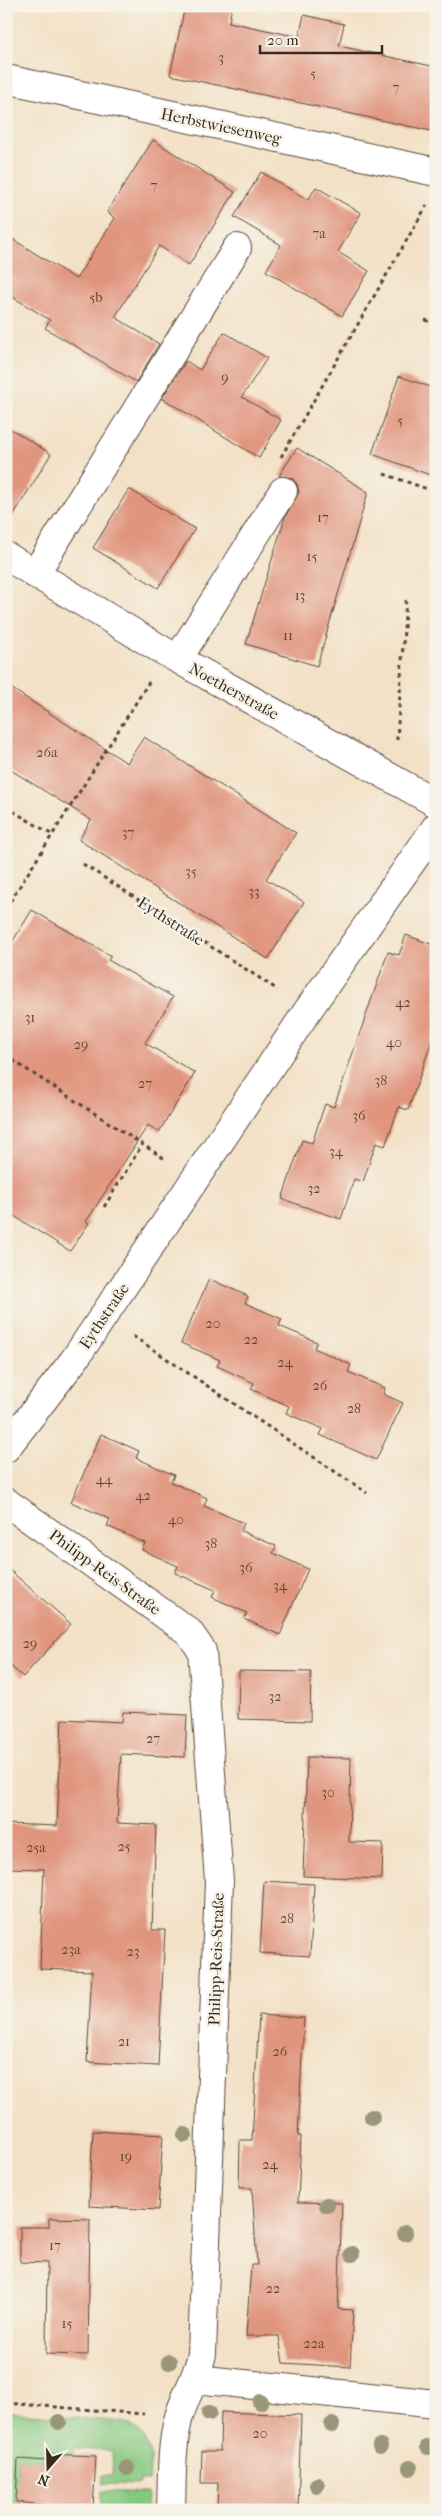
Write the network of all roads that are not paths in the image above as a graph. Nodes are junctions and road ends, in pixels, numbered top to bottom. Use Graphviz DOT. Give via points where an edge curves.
graph roads {
  1 [pos="6,79"];
  2 [pos="433,185"];
  3 [pos="237,248"];
  4 [pos="283,491"];
  5 [pos="6,556"];
  6 [pos="35,574"];
  7 [pos="173,656"];
  8 [pos="436,803"];
  9 [pos="436,828"];
  10 [pos="6,1448"];
  11 [pos="6,1502"];
  12 [pos="196,2379"];
  13 [pos="436,2404"];
  14 [pos="172,2510"];
  1 -- 2 [label="street, Herbstwiesenweg"];
  3 -- 6 [label="street"];
  4 -- 7 [label="street"];
  5 -- 6 [label="street, Noetherstraße"];
  6 -- 7 [label="street, Noetherstraße"];
  7 -- 8 [label="street, Noetherstraße"];
  9 -- 10 [label="street, Eythstraße" via="308,1010 74,1360"];
  11 -- 12 [label="street, Philipp-Reis-Straße" via="189,1632 202,1651 219,1881 202,2354"];
  12 -- 13 [label="street"];
  12 -- 14 [label="street, Philipp-Reis-Straße" via="174,2435"];
}
